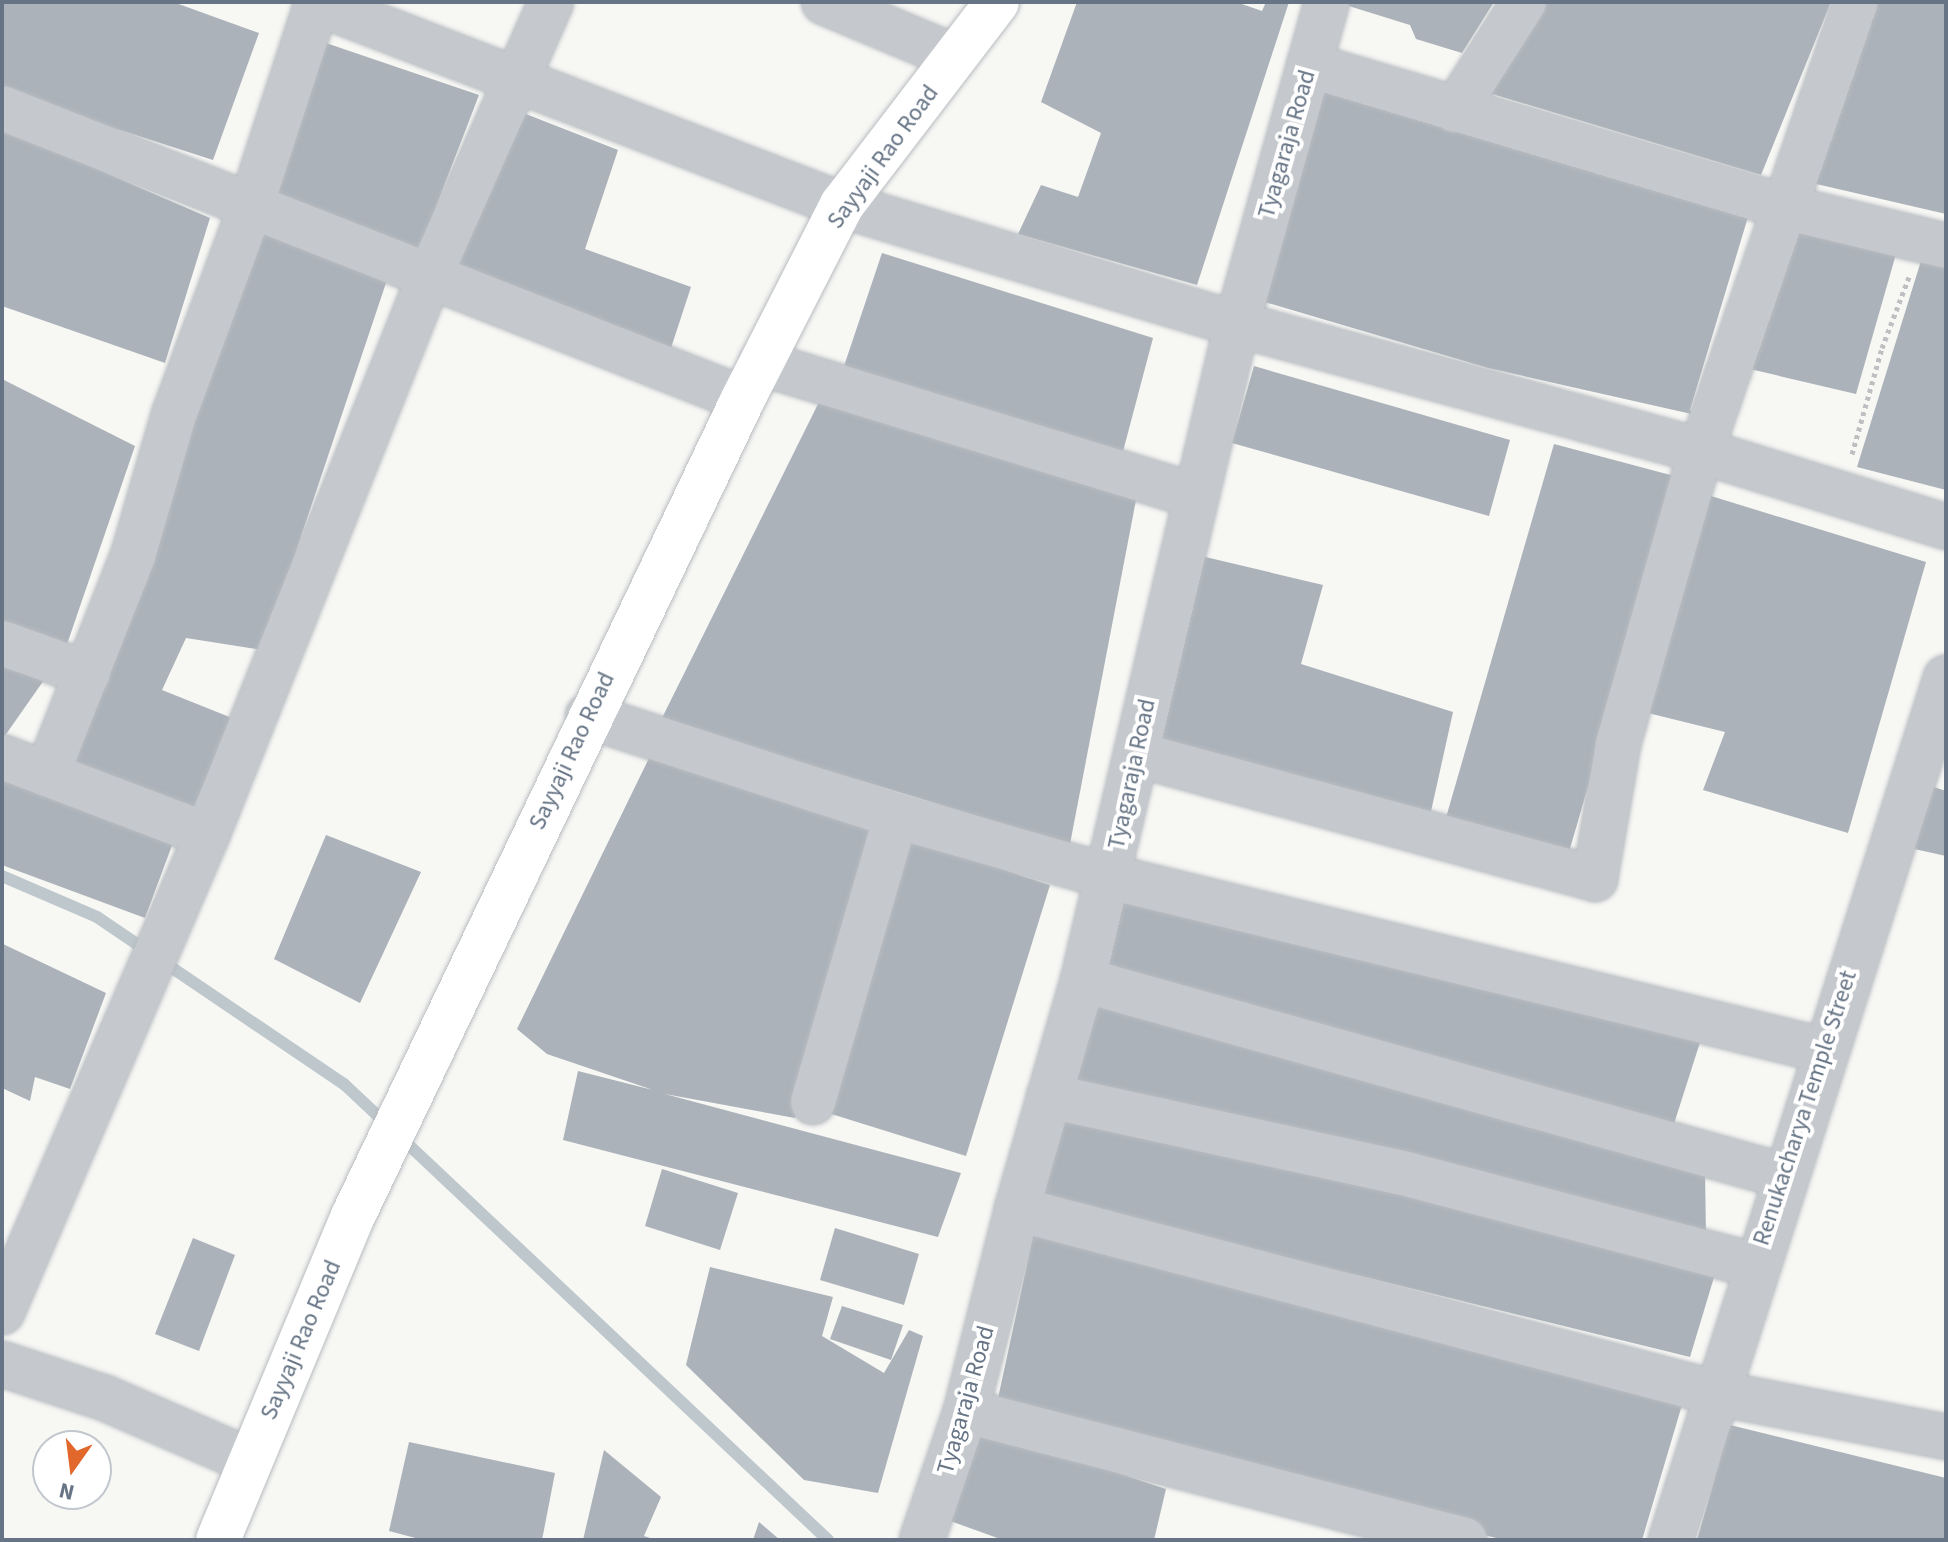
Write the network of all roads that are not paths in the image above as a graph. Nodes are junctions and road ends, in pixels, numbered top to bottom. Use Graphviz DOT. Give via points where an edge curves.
graph roads {
  1 [pos="316,2"];
  2 [pos="551,2"];
  3 [pos="824,2"];
  4 [pos="997,2"];
  5 [pos="1327,2"];
  6 [pos="1524,2"];
  7 [pos="1856,2"];
  8 [pos="955,57"];
  9 [pos="1309,65"];
  10 [pos="519,82"];
  11 [pos="2,108"];
  12 [pos="1455,110"];
  13 [pos="842,205"];
  14 [pos="1784,207"];
  15 [pos="250,209"];
  16 [pos="1935,242"];
  17 [pos="431,273"];
  18 [pos="1237,324"];
  19 [pos="752,381"];
  20 [pos="1701,451"];
  21 [pos="1196,496"];
  22 [pos="1946,527"];
  23 [pos="2,643"];
  24 [pos="88,674"];
  25 [pos="1946,678"];
  26 [pos="588,716"];
  27 [pos="1136,754"];
  28 [pos="2,757"];
  29 [pos="47,774"];
  30 [pos="896,816"];
  31 [pos="207,835"];
  32 [pos="1110,877"];
  33 [pos="1083,980"];
  34 [pos="1823,1050"];
  35 [pos="1049,1096"];
  36 [pos="813,1102"];
  37 [pos="1784,1176"];
  38 [pos="1017,1209"];
  39 [pos="1754,1265"];
  40 [pos="2,1312"];
  41 [pos="2,1364"];
  42 [pos="1716,1393"];
  43 [pos="966,1411"];
  44 [pos="1946,1437"];
  45 [pos="250,1461"];
  46 [pos="934,1537"];
  47 [pos="218,1540"];
  48 [pos="1465,1540"];
  49 [pos="1671,1540"];
  1 -- 10 [label="street"];
  1 -- 15 [label="street"];
  2 -- 10 [label="street"];
  3 -- 8 [label="street"];
  4 -- 8 [label="main road, Sayyaji Rao Road"];
  5 -- 9 [label="street, Tyagaraja Road"];
  6 -- 12 [label="street"];
  7 -- 14 [label="street"];
  8 -- 13 [label="main road, Sayyaji Rao Road"];
  9 -- 12 [label="street"];
  9 -- 18 [label="street, Tyagaraja Road"];
  10 -- 13 [label="street"];
  10 -- 17 [label="street"];
  11 -- 15 [label="street"];
  12 -- 14 [label="street"];
  13 -- 18 [label="street"];
  13 -- 19 [label="main road, Sayyaji Rao Road"];
  14 -- 16 [label="street"];
  14 -- 20 [label="street"];
  15 -- 17 [label="street"];
  15 -- 24 [label="street"];
  17 -- 19 [label="street"];
  17 -- 31 [label="street"];
  18 -- 20 [label="street"];
  18 -- 21 [label="street, Tyagaraja Road"];
  19 -- 21 [label="street"];
  19 -- 26 [label="main road, Sayyaji Rao Road"];
  20 -- 22 [label="street"];
  20 -- 27 [label="street" via="1618,744 1595,879"];
  21 -- 27 [label="street, Tyagaraja Road"];
  23 -- 24 [label="street"];
  24 -- 29 [label="street"];
  25 -- 34 [label="street, Renukacharya Temple Street"];
  26 -- 30 [label="street"];
  26 -- 45 [label="main road, Sayyaji Rao Road" via="353,1216"];
  27 -- 32 [label="street, Tyagaraja Road"];
  28 -- 29 [label="street"];
  29 -- 31 [label="street"];
  30 -- 32 [label="street"];
  30 -- 36 [label="street"];
  31 -- 40 [label="street"];
  32 -- 33 [label="street, Tyagaraja Road"];
  32 -- 34 [label="street"];
  33 -- 35 [label="street, Tyagaraja Road"];
  33 -- 37 [label="street"];
  34 -- 37 [label="street, Renukacharya Temple Street"];
  35 -- 38 [label="street, Tyagaraja Road"];
  35 -- 39 [label="street" via="1399,1172"];
  37 -- 39 [label="street, Renukacharya Temple Street"];
  38 -- 42 [label="street"];
  38 -- 43 [label="street, Tyagaraja Road"];
  39 -- 42 [label="street, Renukacharya Temple Street"];
  41 -- 45 [label="street" via="105,1398"];
  42 -- 44 [label="street"];
  42 -- 49 [label="street, Renukacharya Temple Street"];
  43 -- 46 [label="street, Tyagaraja Road"];
  43 -- 48 [label="street"];
  45 -- 47 [label="main road, Sayyaji Rao Road"];
}
